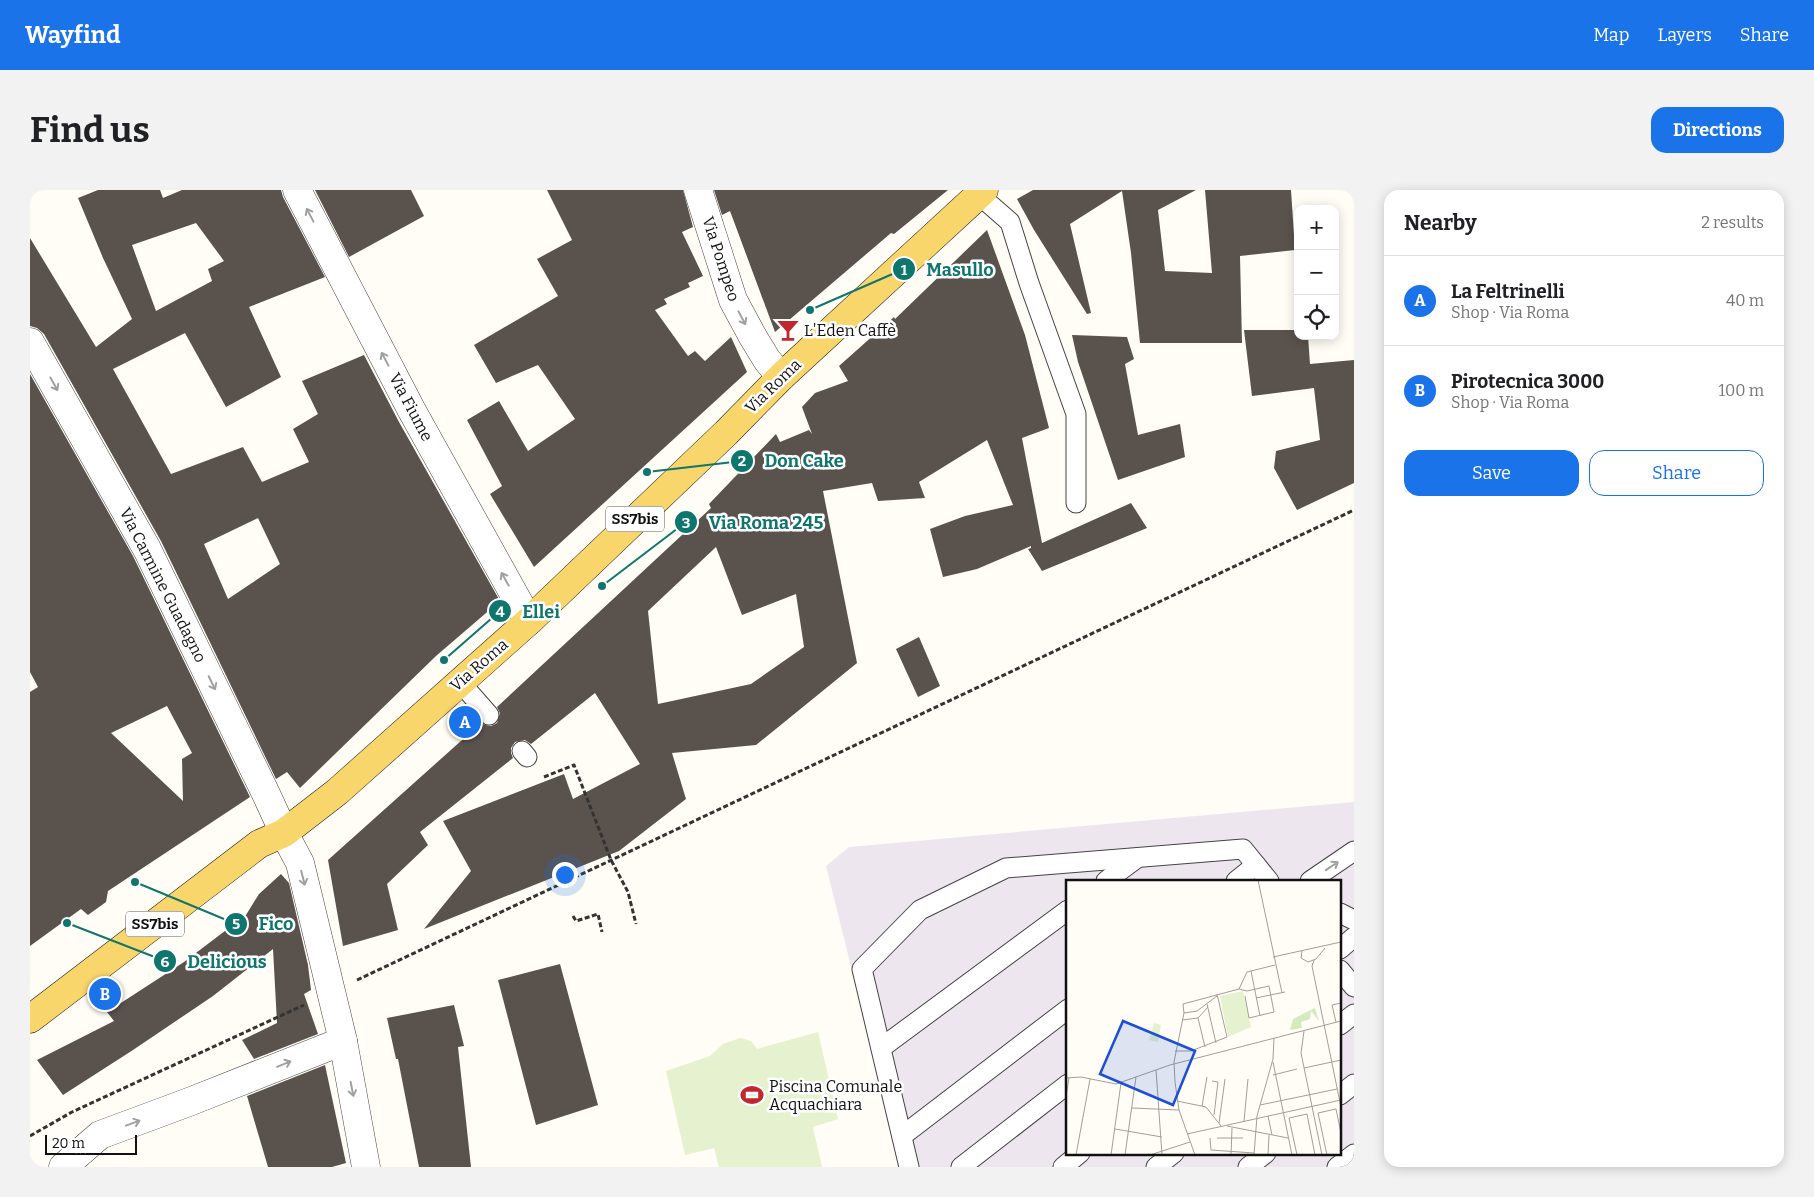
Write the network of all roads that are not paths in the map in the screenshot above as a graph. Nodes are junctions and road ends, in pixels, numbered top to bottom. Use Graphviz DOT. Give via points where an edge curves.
graph roads {
  1 [pos="297,190"];
  2 [pos="698,190"];
  3 [pos="980,192"];
  4 [pos="30,342"];
  5 [pos="781,377"];
  6 [pos="1076,504"];
  7 [pos="529,621"];
  8 [pos="460,682"];
  9 [pos="489,715"];
  10 [pos="284,833"];
  11 [pos="1354,851"];
  12 [pos="1137,858"];
  13 [pos="1256,865"];
  14 [pos="1107,880"];
  15 [pos="1237,880"];
  16 [pos="1268,880"];
  17 [pos="1311,880"];
  18 [pos="1066,911"];
  19 [pos="1342,914"];
  20 [pos="1354,920"];
  21 [pos="1354,937"];
  22 [pos="1342,946"];
  23 [pos="1066,1011"];
  24 [pos="1354,1014"];
  25 [pos="30,1019"];
  26 [pos="1342,1023"];
  27 [pos="343,1041"];
  28 [pos="881,1048"];
  29 [pos="1354,1084"];
  30 [pos="1066,1086"];
  31 [pos="1342,1093"];
  32 [pos="902,1136"];
  33 [pos="1079,1154"];
  34 [pos="1173,1154"];
  35 [pos="1265,1154"];
  36 [pos="1354,1154"];
  37 [pos="63,1167"];
  38 [pos="366,1167"];
  39 [pos="909,1167"];
  40 [pos="961,1167"];
  41 [pos="1063,1167"];
  42 [pos="1156,1167"];
  43 [pos="1248,1167"];
  44 [pos="1337,1167"];
  7 -- 1 [label="street, Via Fiume, one-way" via="411,409"];
  2 -- 5 [label="street, Via Pompeo, one-way" via="733,300 767,360"];
  3 -- 5 [label="main road, Via Roma / SS7bis"];
  3 -- 6 [label="lane" via="1010,222 1076,414"];
  4 -- 10 [label="street, Via Carmine Guadagno, one-way" via="147,550"];
  5 -- 7 [label="main road, Via Roma / SS7bis"];
  7 -- 8 [label="main road, Via Roma / SS7bis"];
  8 -- 9 [label="lane"];
  8 -- 10 [label="main road, Via Roma / SS7bis" via="337,792"];
  10 -- 25 [label="main road, Via Roma / SS7bis" via="259,844"];
  10 -- 27 [label="street, Via Carmine Guadagno, one-way" via="300,863"];
  17 -- 11 [label="lane, one-way"];
  12 -- 13 [label="lane" via="1243,849"];
  12 -- 14 [label="lane"];
  12 -- 28 [label="lane" via="1006,868 920,910 862,968"];
  13 -- 15 [label="lane"];
  13 -- 16 [label="lane"];
  18 -- 28 [label="lane"];
  19 -- 20 [label="lane"];
  21 -- 22 [label="lane"];
  23 -- 32 [label="lane"];
  24 -- 26 [label="lane"];
  37 -- 27 [label="street, one-way" via="100,1135"];
  27 -- 38 [label="street, Via Carmine Guadagno, one-way"];
  28 -- 32 [label="lane"];
  29 -- 31 [label="lane"];
  30 -- 40 [label="lane"];
  32 -- 39 [label="lane"];
  33 -- 41 [label="lane"];
  34 -- 42 [label="lane"];
  35 -- 43 [label="lane"];
  36 -- 44 [label="lane"];
}
